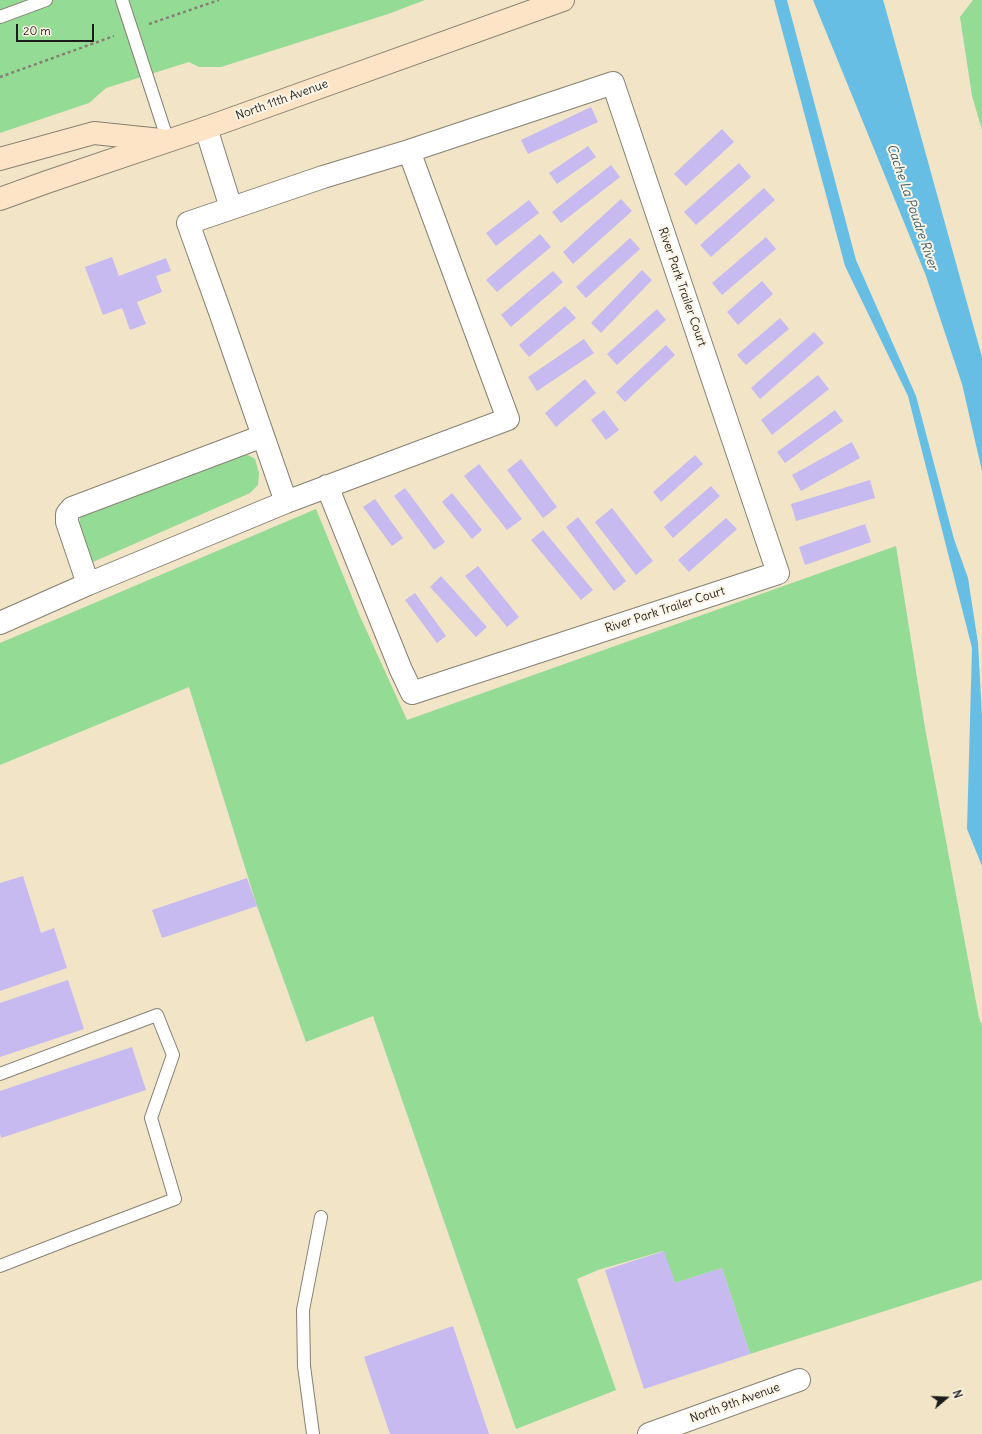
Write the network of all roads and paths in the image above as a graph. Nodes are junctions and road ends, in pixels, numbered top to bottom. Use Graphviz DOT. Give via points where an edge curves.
graph roads {
  1 [pos="46,0"];
  2 [pos="122,0"];
  3 [pos="219,0"];
  4 [pos="563,0"];
  5 [pos="0,17"];
  6 [pos="132,30"];
  7 [pos="0,76"];
  8 [pos="206,128"];
  9 [pos="168,141"];
  10 [pos="409,151"];
  11 [pos="0,159"];
  12 [pos="0,199"];
  13 [pos="231,208"];
  14 [pos="263,436"];
  15 [pos="327,486"];
  16 [pos="286,502"];
  17 [pos="88,584"];
  18 [pos="0,623"];
  19 [pos="0,1074"];
  20 [pos="321,1217"];
  21 [pos="0,1266"];
  22 [pos="799,1380"];
  23 [pos="313,1434"];
  24 [pos="649,1434"];
  1 -- 5 [label="lane"];
  2 -- 6 [label="lane"];
  3 -- 6 [label="path"];
  4 -- 8 [label="main road, North 11th Avenue"];
  6 -- 7 [label="path"];
  6 -- 9 [label="lane"];
  8 -- 9 [label="main road, North 11th Avenue"];
  8 -- 13 [label="street"];
  9 -- 11 [label="main road" via="94,133"];
  9 -- 12 [label="main road, North 11th Avenue"];
  10 -- 13 [label="street"];
  10 -- 15 [label="street" via="508,420"];
  10 -- 15 [label="street, River Park Trailer Court" via="613,83 778,573 412,693"];
  13 -- 14 [label="street" via="188,223"];
  14 -- 16 [label="street"];
  14 -- 17 [label="street" via="72,508 67,514 68,522"];
  15 -- 16 [label="street"];
  16 -- 17 [label="street"];
  17 -- 18 [label="street"];
  19 -- 21 [label="lane" via="157,1015 173,1055 151,1118 175,1200"];
  20 -- 23 [label="lane" via="303,1310 304,1366"];
  22 -- 24 [label="street, North 9th Avenue"];
}
